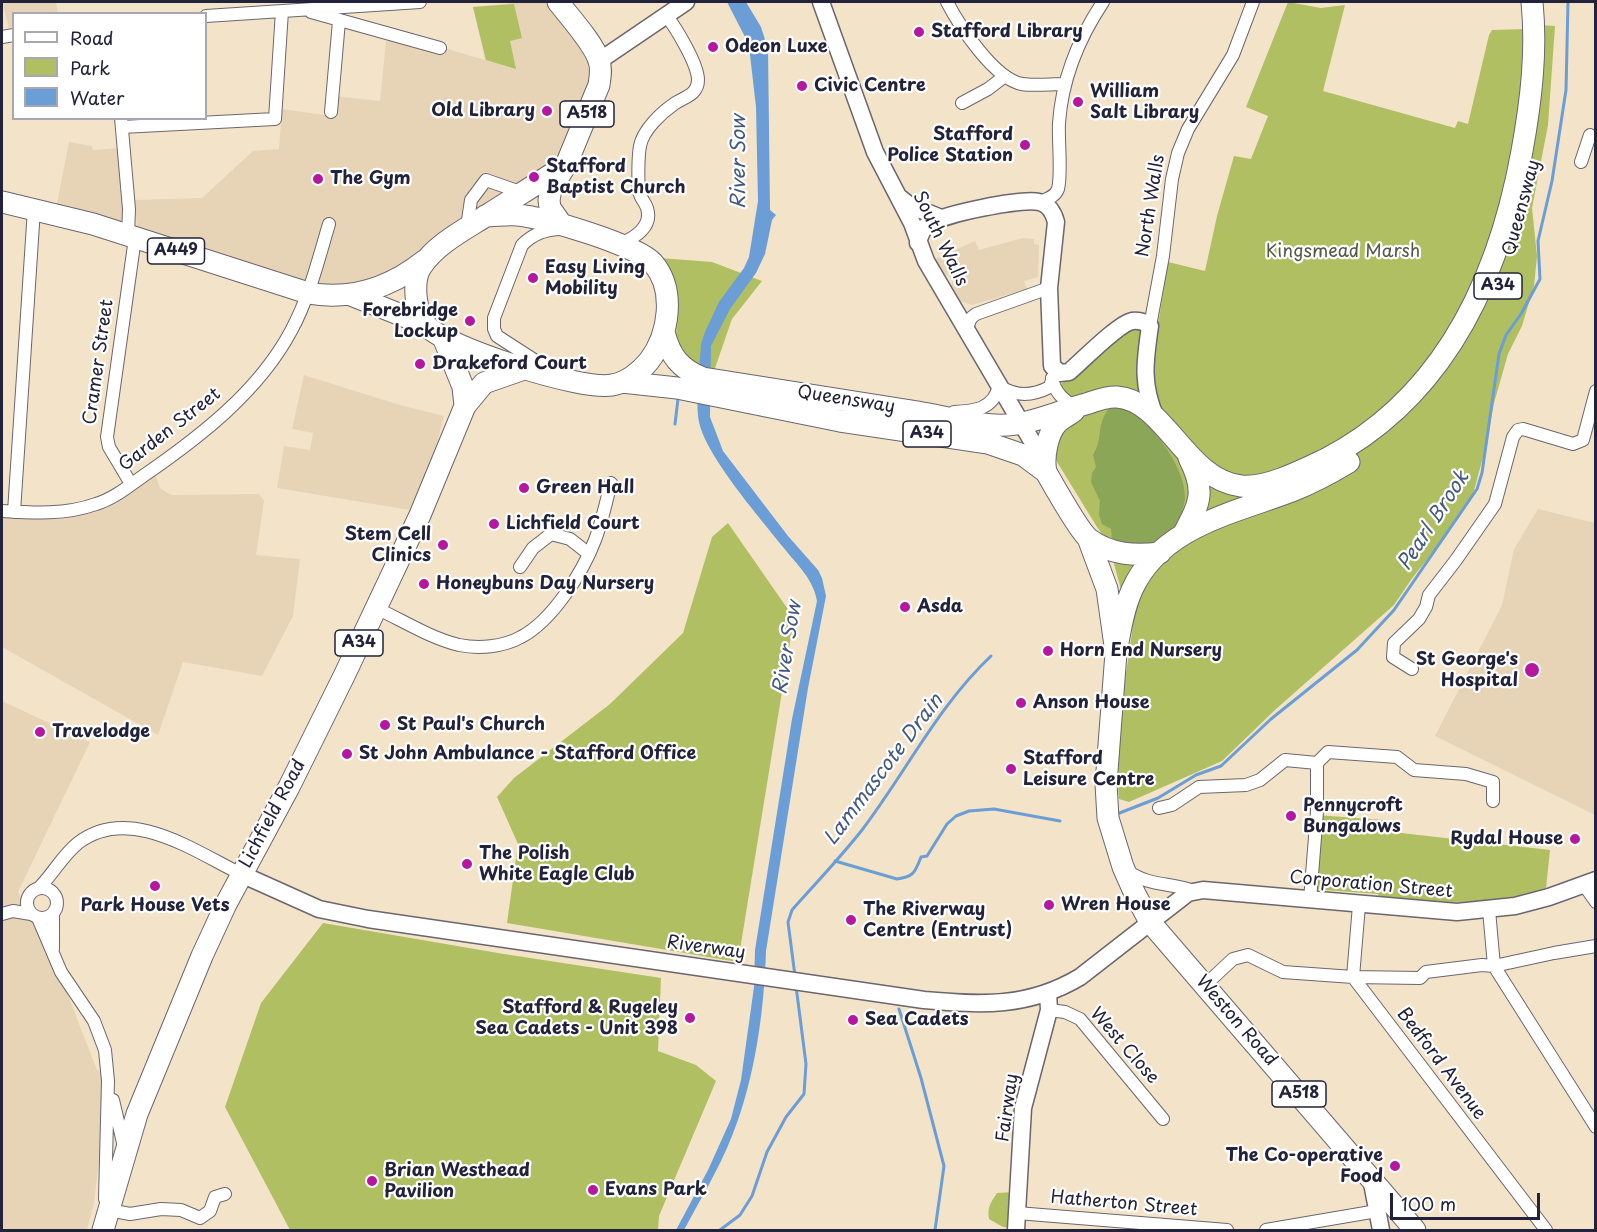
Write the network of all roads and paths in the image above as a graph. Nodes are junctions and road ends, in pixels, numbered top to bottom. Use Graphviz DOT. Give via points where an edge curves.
graph roads {
  1 [pos="420,2"];
  2 [pos="558,2"];
  3 [pos="686,2"];
  4 [pos="947,2"];
  5 [pos="1103,2"];
  6 [pos="1253,2"];
  7 [pos="1532,2"];
  8 [pos="1547,2"];
  9 [pos="826,3"];
  10 [pos="305,9"];
  11 [pos="282,11"];
  12 [pos="666,15"];
  13 [pos="207,16"];
  14 [pos="339,21"];
  15 [pos="1541,27"];
  16 [pos="440,48"];
  17 [pos="599,61"];
  18 [pos="1005,76"];
  19 [pos="1064,84"];
  20 [pos="962,103"];
  21 [pos="331,112"];
  22 [pos="121,123"];
  23 [pos="1590,144"];
  24 [pos="1581,162"];
  25 [pos="566,165"];
  26 [pos="523,192"];
  27 [pos="897,194"];
  28 [pos="2,202"];
  29 [pos="1040,202"];
  30 [pos="33,209"];
  31 [pos="486,216"];
  32 [pos="941,218"];
  33 [pos="329,224"];
  34 [pos="467,227"];
  35 [pos="566,227"];
  36 [pos="132,237"];
  37 [pos="918,243"];
  38 [pos="618,244"];
  39 [pos="430,256"];
  40 [pos="1049,288"];
  41 [pos="308,293"];
  42 [pos="351,295"];
  43 [pos="426,325"];
  44 [pos="1150,326"];
  45 [pos="966,330"];
  46 [pos="664,332"];
  47 [pos="443,338"];
  48 [pos="524,369"];
  49 [pos="1052,373"];
  50 [pos="683,379"];
  51 [pos="622,382"];
  52 [pos="575,383"];
  53 [pos="999,386"];
  54 [pos="731,391"];
  55 [pos="1596,391"];
  56 [pos="465,406"];
  57 [pos="1080,406"];
  58 [pos="930,414"];
  59 [pos="1156,419"];
  60 [pos="1021,424"];
  61 [pos="1186,452"];
  62 [pos="1045,466"];
  63 [pos="611,483"];
  64 [pos="131,484"];
  65 [pos="8,512"];
  66 [pos="1184,533"];
  67 [pos="1088,538"];
  68 [pos="1160,553"];
  69 [pos="589,554"];
  70 [pos="520,567"];
  71 [pos="376,608"];
  72 [pos="1116,653"];
  73 [pos="1412,669"];
  74 [pos="1317,763"];
  75 [pos="1493,801"];
  76 [pos="1159,807"];
  77 [pos="1123,867"];
  78 [pos="241,874"];
  79 [pos="51,876"];
  80 [pos="1590,883"];
  81 [pos="39,888"];
  82 [pos="1196,892"];
  83 [pos="54,893"];
  84 [pos="27,900"];
  85 [pos="1310,900"];
  86 [pos="1596,902"];
  87 [pos="1359,905"];
  88 [pos="1489,910"];
  89 [pos="7,913"];
  90 [pos="53,915"];
  91 [pos="34,916"];
  92 [pos="1150,922"];
  93 [pos="1596,946"];
  94 [pos="53,956"];
  95 [pos="1494,966"];
  96 [pos="1353,977"];
  97 [pos="1204,986"];
  98 [pos="1048,993"];
  99 [pos="1049,1010"];
  100 [pos="108,1081"];
  101 [pos="1163,1119"];
  102 [pos="1596,1127"];
  103 [pos="125,1151"];
  104 [pos="1371,1177"];
  105 [pos="225,1194"];
  106 [pos="1377,1211"];
  107 [pos="1017,1213"];
  108 [pos="105,1222"];
  109 [pos="1016,1230"];
  110 [pos="1227,1230"];
  111 [pos="1266,1230"];
  112 [pos="1380,1230"];
  113 [pos="1415,1230"];
  114 [pos="1546,1230"];
  1 -- 10 [label="street"];
  2 -- 17 [label="highway"];
  3 -- 12 [label="street"];
  4 -- 18 [label="street" via="979,51"];
  5 -- 19 [label="street" via="1091,20"];
  6 -- 44 [label="street, North Walls" via="1233,55 1188,129 1178,153"];
  7 -- 15 [label="highway, Queensway / A34"];
  8 -- 15 [label="highway, Queensway / A34"];
  9 -- 27 [label="street, South Walls" via="875,152"];
  10 -- 11 [label="street"];
  10 -- 14 [label="street"];
  11 -- 13 [label="street"];
  11 -- 22 [label="street" via="275,119"];
  12 -- 17 [label="street"];
  12 -- 38 [label="street" via="680,34 698,82 692,94 674,104 645,133 640,145 639,192 646,206 647,222 639,233"];
  14 -- 16 [label="street"];
  14 -- 21 [label="street"];
  15 -- 61 [label="highway, Queensway / A34" via="1527,124 1504,229 1477,298 1441,361 1406,402 1377,427 1346,448 1283,478 1254,486 1229,484 1217,479"];
  15 -- 66 [label="highway, Queensway / A34" via="1544,113 1517,234 1481,324 1450,371 1415,411 1357,458 1295,490"];
  17 -- 25 [label="highway, A518" via="599,85"];
  18 -- 19 [label="street" via="1022,84"];
  18 -- 20 [label="street"];
  19 -- 29 [label="street" via="1058,188 1051,198"];
  22 -- 36 [label="street, Cramer Street"];
  23 -- 24 [label="street"];
  25 -- 26 [label="highway"];
  25 -- 35 [label="highway, A518" via="551,189 549,200 550,208"];
  26 -- 31 [label="highway"];
  26 -- 34 [label="street" via="486,180 471,200"];
  27 -- 32 [label="street" via="909,205"];
  27 -- 37 [label="street, South Walls"];
  28 -- 30 [label="highway, A449"];
  29 -- 32 [label="street" via="1000,204"];
  29 -- 40 [label="street" via="1054,214 1056,222"];
  30 -- 36 [label="highway, A449"];
  30 -- 65 [label="street"];
  31 -- 34 [label="highway"];
  31 -- 35 [label="highway" via="515,214"];
  32 -- 37 [label="street" via="927,225"];
  33 -- 41 [label="street, Garden Street"];
  34 -- 39 [label="highway"];
  35 -- 38 [label="highway"];
  35 -- 52 [label="street" via="538,233 522,244 494,318 494,329 497,336 514,348"];
  36 -- 41 [label="highway, A449"];
  36 -- 64 [label="street, Cramer Street" via="107,437"];
  37 -- 45 [label="street, South Walls"];
  38 -- 46 [label="highway" via="653,263 660,275 667,304"];
  39 -- 42 [label="highway, A449" via="397,279"];
  39 -- 43 [label="highway" via="420,269 415,295"];
  40 -- 45 [label="street" via="976,314"];
  40 -- 49 [label="street"];
  41 -- 42 [label="highway, A449"];
  41 -- 64 [label="street, Garden Street" via="291,332 262,376 218,419"];
  42 -- 43 [label="highway, A449"];
  43 -- 47 [label="highway"];
  44 -- 49 [label="street" via="1129,322 1069,372"];
  44 -- 59 [label="street, North Walls" via="1146,385"];
  45 -- 53 [label="street, South Walls"];
  46 -- 50 [label="highway"];
  46 -- 51 [label="highway" via="648,362"];
  47 -- 48 [label="highway"];
  47 -- 56 [label="highway" via="463,387"];
  48 -- 52 [label="highway"];
  48 -- 56 [label="highway, Lichfield Road / A34" via="484,383"];
  49 -- 53 [label="street" via="1050,387 1026,395"];
  49 -- 57 [label="street" via="1059,395"];
  50 -- 51 [label="highway, Queensway / A34"];
  50 -- 54 [label="highway, Queensway / A34" via="688,373"];
  51 -- 52 [label="highway" via="599,386"];
  53 -- 58 [label="street" via="989,404 978,411"];
  53 -- 60 [label="street, South Walls"];
  54 -- 58 [label="highway, Queensway / A34"];
  54 -- 62 [label="highway, Queensway / A34" via="840,421 988,443"];
  55 -- 73 [label="street" via="1579,443 1523,429 1513,437 1495,504 1429,595 1419,619 1394,643 1394,657"];
  56 -- 71 [label="highway, Lichfield Road / A34"];
  57 -- 59 [label="highway, Queensway" via="1100,399 1128,399"];
  57 -- 60 [label="highway, Queensway / A34"];
  57 -- 62 [label="highway, Queensway" via="1057,424"];
  58 -- 60 [label="highway, Queensway / A34" via="992,425"];
  59 -- 61 [label="highway, Queensway"];
  60 -- 62 [label="street, South Walls"];
  61 -- 66 [label="highway, Queensway" via="1197,477 1200,498"];
  62 -- 67 [label="highway, Queensway"];
  63 -- 69 [label="street"];
  64 -- 65 [label="street, Garden Street" via="98,504 78,510"];
  66 -- 68 [label="highway, Queensway"];
  67 -- 68 [label="highway" via="1113,551 1135,556"];
  67 -- 72 [label="highway, Queensway" via="1107,589"];
  68 -- 72 [label="highway, Queensway" via="1138,579 1127,605"];
  69 -- 70 [label="street" via="570,539 551,534 533,548"];
  69 -- 71 [label="street" via="537,626 521,638 498,645 459,645"];
  71 -- 78 [label="highway, Lichfield Road / A34" via="294,777"];
  72 -- 77 [label="highway, Weston Road" via="1106,784 1108,818"];
  74 -- 75 [label="street" via="1328,752 1397,757 1414,770 1466,774 1493,782"];
  74 -- 76 [label="street" via="1285,760 1260,780 1246,785 1199,787 1172,805"];
  74 -- 85 [label="street"];
  77 -- 82 [label="street" via="1138,879"];
  77 -- 92 [label="highway, Weston Road"];
  78 -- 79 [label="street" via="151,831 117,829 78,843 60,860"];
  78 -- 98 [label="street, Riverway" via="335,913 732,972 974,1004 1023,1001"];
  78 -- 103 [label="highway, Lichfield Road / A34" via="182,1003"];
  79 -- 81 [label="street"];
  79 -- 83 [label="street"];
  80 -- 86 [label="street"];
  80 -- 88 [label="street, Corporation Street" via="1536,901"];
  81 -- 83 [label="street"];
  81 -- 84 [label="street"];
  82 -- 85 [label="street, Corporation Street"];
  82 -- 92 [label="street, Corporation Street" via="1188,892"];
  83 -- 90 [label="street" via="58,903"];
  84 -- 89 [label="street"];
  84 -- 91 [label="street" via="28,910"];
  85 -- 87 [label="street, Corporation Street"];
  87 -- 88 [label="street, Corporation Street" via="1457,912"];
  87 -- 96 [label="street"];
  88 -- 95 [label="street"];
  89 -- 91 [label="street"];
  90 -- 91 [label="street" via="44,919"];
  90 -- 94 [label="street"];
  91 -- 94 [label="street"];
  92 -- 97 [label="highway, Weston Road / A518"];
  92 -- 98 [label="street, Riverway" via="1080,978"];
  93 -- 95 [label="street"];
  94 -- 100 [label="street" via="101,1036"];
  95 -- 96 [label="street" via="1426,972 1419,978"];
  95 -- 102 [label="street"];
  96 -- 97 [label="street" via="1283,972 1248,956 1233,958"];
  96 -- 114 [label="street, Bedford Avenue"];
  97 -- 104 [label="highway, Weston Road / A518"];
  98 -- 99 [label="street, Fairway"];
  99 -- 101 [label="street, West Close" via="1080,1019"];
  99 -- 107 [label="street, Fairway" via="1023,1108"];
  100 -- 103 [label="street"];
  100 -- 108 [label="street"];
  103 -- 108 [label="highway, Lichfield Road / A34"];
  104 -- 106 [label="street"];
  104 -- 113 [label="highway, Weston Road / A518"];
  105 -- 108 [label="street" via="215,1197 210,1211 200,1218 181,1210 161,1209"];
  106 -- 111 [label="street"];
  106 -- 112 [label="street"];
  107 -- 109 [label="street, Fairway"];
  107 -- 110 [label="street, Hatherton Street"];
}
